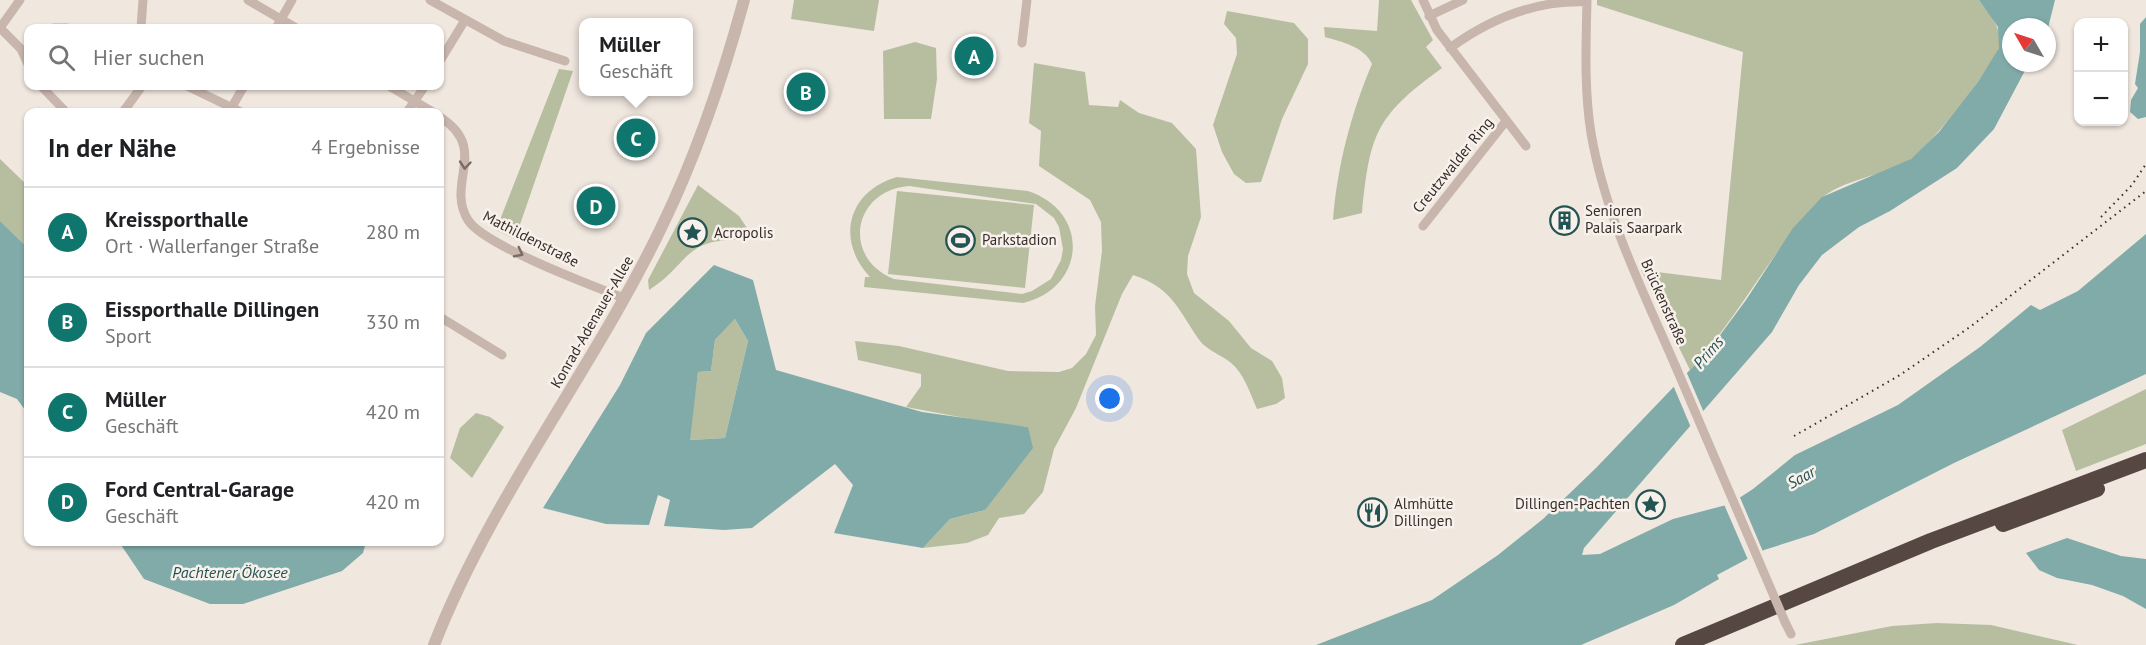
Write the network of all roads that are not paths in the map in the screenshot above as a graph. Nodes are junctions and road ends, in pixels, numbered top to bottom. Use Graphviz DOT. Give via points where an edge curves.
graph roads {
  1 [pos="20,0"];
  2 [pos="143,0"];
  3 [pos="248,0"];
  4 [pos="292,0"];
  5 [pos="430,0"];
  6 [pos="744,0"];
  7 [pos="1027,0"];
  8 [pos="1423,0"];
  9 [pos="1462,0"];
  10 [pos="1587,1"];
  11 [pos="1429,16"];
  12 [pos="281,19"];
  13 [pos="465,20"];
  14 [pos="141,24"];
  15 [pos="278,24"];
  16 [pos="289,24"];
  17 [pos="0,28"];
  18 [pos="1022,43"];
  19 [pos="1450,48"];
  20 [pos="24,50"];
  21 [pos="444,54"];
  22 [pos="565,61"];
  23 [pos="45,90"];
  24 [pos="139,90"];
  25 [pos="194,90"];
  26 [pos="242,90"];
  27 [pos="396,90"];
  28 [pos="422,90"];
  29 [pos="415,101"];
  30 [pos="62,108"];
  31 [pos="126,108"];
  32 [pos="226,108"];
  33 [pos="231,108"];
  34 [pos="410,108"];
  35 [pos="426,108"];
  36 [pos="444,121"];
  37 [pos="1506,121"];
  38 [pos="1527,146"];
  39 [pos="1423,226"];
  40 [pos="624,298"];
  41 [pos="444,319"];
  42 [pos="502,355"];
  43 [pos="2146,460"];
  44 [pos="2146,472"];
  45 [pos="1791,634"];
  46 [pos="434,645"];
  47 [pos="1683,645"];
  48 [pos="1712,645"];
  1 -- 17 [label="street"];
  2 -- 14 [label="street"];
  3 -- 12 [label="street"];
  4 -- 12 [label="street"];
  5 -- 13 [label="street"];
  6 -- 40 [label="street, Konrad-Adenauer-Allee" via="718,90 694,151 663,226"];
  7 -- 18 [label="street"];
  8 -- 11 [label="street, Creutzwalder Ring"];
  9 -- 11 [label="street"];
  10 -- 19 [label="street" via="1524,9 1483,26"];
  10 -- 45 [label="street, Brückenstraße, bridge" via="1590,130 1621,241"];
  11 -- 19 [label="street, Creutzwalder Ring"];
  12 -- 15 [label="street"];
  12 -- 16 [label="street"];
  13 -- 21 [label="street"];
  13 -- 22 [label="street" via="504,41"];
  17 -- 20 [label="street"];
  19 -- 37 [label="street, Creutzwalder Ring"];
  23 -- 30 [label="street"];
  24 -- 31 [label="street"];
  25 -- 32 [label="street"];
  26 -- 33 [label="street"];
  27 -- 29 [label="street"];
  28 -- 29 [label="street"];
  29 -- 34 [label="street"];
  29 -- 35 [label="street"];
  36 -- 40 [label="street, Mathildenstraße, one-way" via="458,133 465,148 463,208 471,224 522,255"];
  37 -- 38 [label="street, Creutzwalder Ring"];
  37 -- 39 [label="street, Creutzwalder Ring"];
  40 -- 46 [label="street, Konrad-Adenauer-Allee" via="496,514 459,585"];
  41 -- 42 [label="street"];
  43 -- 47 [label="highway" via="1941,537"];
  44 -- 48 [label="highway" via="1972,536"];
}
